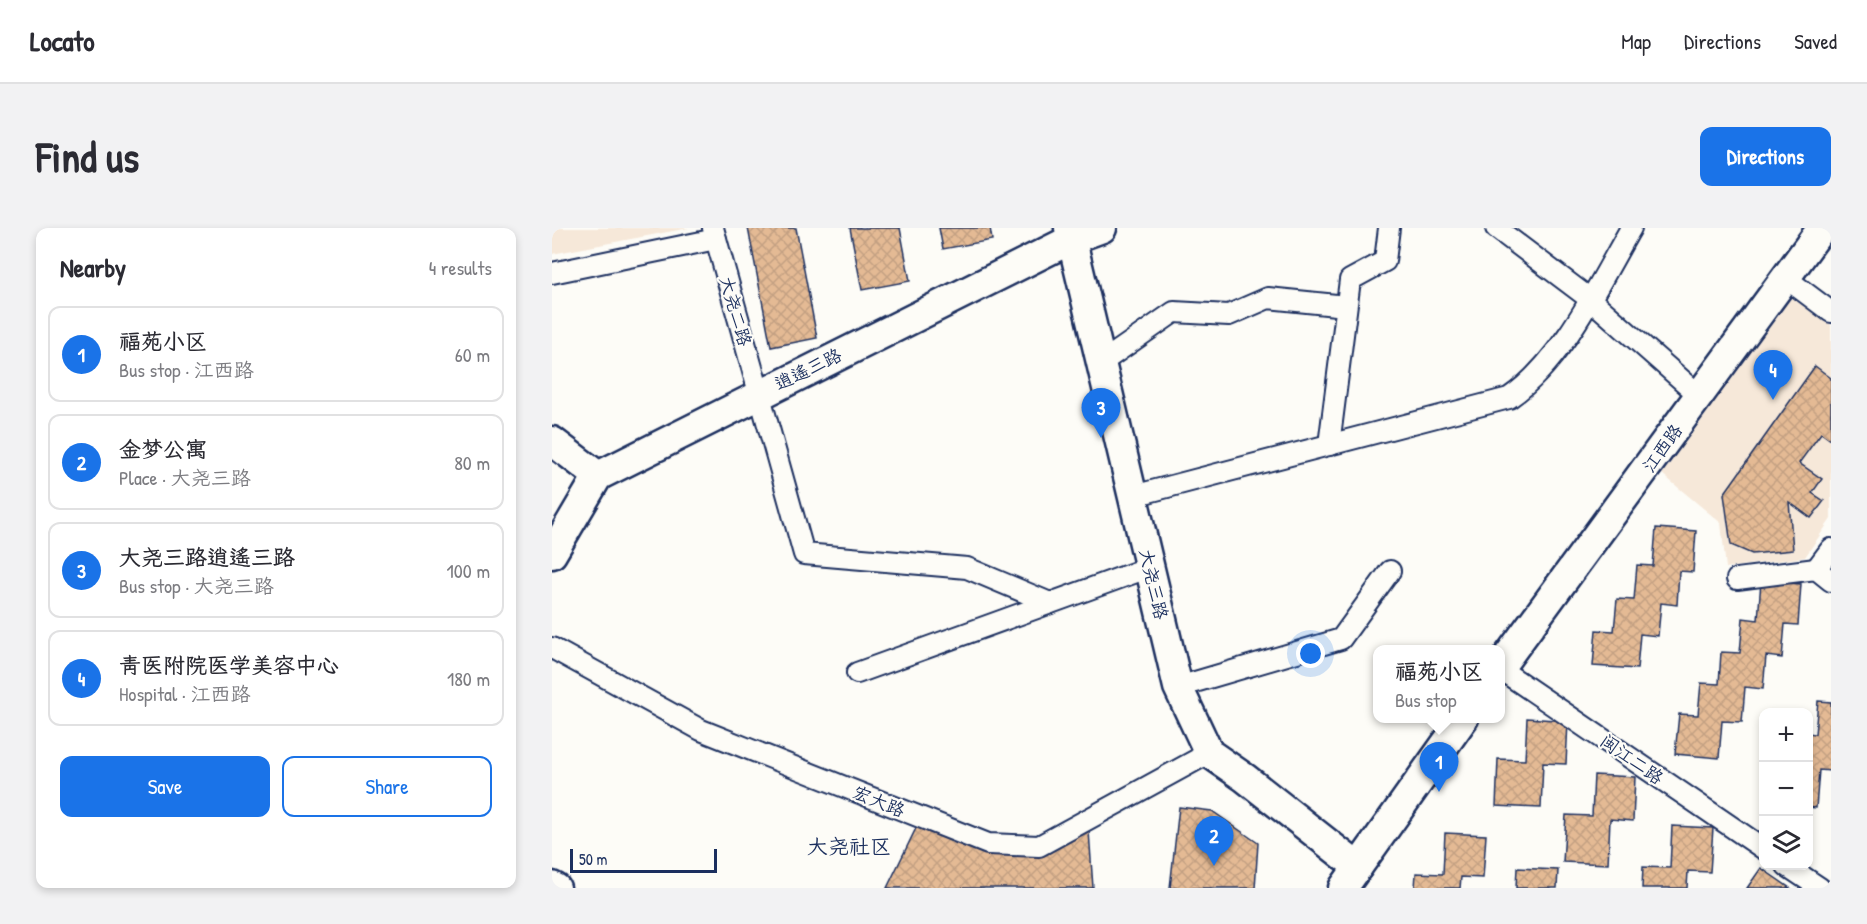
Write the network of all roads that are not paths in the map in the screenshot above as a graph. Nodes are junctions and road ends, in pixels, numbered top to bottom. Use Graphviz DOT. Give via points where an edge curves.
graph roads {
  1 [pos="1102,228"];
  2 [pos="1389,228"];
  3 [pos="1496,228"];
  4 [pos="1631,228"];
  5 [pos="1822,228"];
  6 [pos="714,234"];
  7 [pos="1070,234"];
  8 [pos="552,273"];
  9 [pos="1786,279"];
  10 [pos="1590,299"];
  11 [pos="1346,306"];
  12 [pos="1831,312"];
  13 [pos="1101,363"];
  14 [pos="760,393"];
  15 [pos="1700,396"];
  16 [pos="552,441"];
  17 [pos="1329,445"];
  18 [pos="598,476"];
  19 [pos="1133,496"];
  20 [pos="1831,549"];
  21 [pos="552,554"];
  22 [pos="1150,567"];
  23 [pos="1390,572"];
  24 [pos="1824,575"];
  25 [pos="1737,579"];
  26 [pos="1050,603"];
  27 [pos="552,648"];
  28 [pos="1505,661"];
  29 [pos="1505,671"];
  30 [pos="856,673"];
  31 [pos="1178,687"];
  32 [pos="1460,723"];
  33 [pos="1209,753"];
  34 [pos="1759,846"];
  35 [pos="1793,870"];
  36 [pos="1351,878"];
  37 [pos="552,885"];
  38 [pos="556,888"];
  39 [pos="1820,888"];
  1 -- 7 [label="street, 逍遥三路"];
  2 -- 11 [label="street" via="1385,261 1350,280"];
  3 -- 10 [label="street"];
  4 -- 10 [label="street"];
  5 -- 9 [label="street, 江西路"];
  6 -- 8 [label="street"];
  6 -- 14 [label="street, 大尧二路"];
  7 -- 13 [label="street, 大尧三路"];
  7 -- 14 [label="street, 逍遥三路"];
  9 -- 12 [label="street"];
  9 -- 15 [label="street, 江西路"];
  10 -- 15 [label="street"];
  10 -- 17 [label="street" via="1550,358 1527,386 1509,398"];
  11 -- 13 [label="street" via="1268,298 1228,315 1174,312"];
  11 -- 17 [label="street"];
  13 -- 19 [label="street, 大尧三路"];
  14 -- 18 [label="street, 逍遥三路"];
  14 -- 26 [label="street, 大尧二路" via="804,554 967,568"];
  15 -- 28 [label="street, 江西路"];
  16 -- 18 [label="street"];
  17 -- 19 [label="street"];
  18 -- 21 [label="street"];
  19 -- 22 [label="street, 大尧三路"];
  20 -- 24 [label="street"];
  22 -- 26 [label="street"];
  22 -- 31 [label="street, 大尧三路"];
  23 -- 31 [label="street" via="1341,639"];
  24 -- 25 [label="street"];
  26 -- 30 [label="street"];
  27 -- 33 [label="street, 宏大路" via="701,730 988,844 1039,846"];
  29 -- 34 [label="street, 闽江二路"];
  31 -- 33 [label="street, 大尧三路"];
  32 -- 36 [label="street"];
  33 -- 36 [label="street" via="1245,778"];
  35 -- 39 [label="street"];
  37 -- 38 [label="street"];
}
